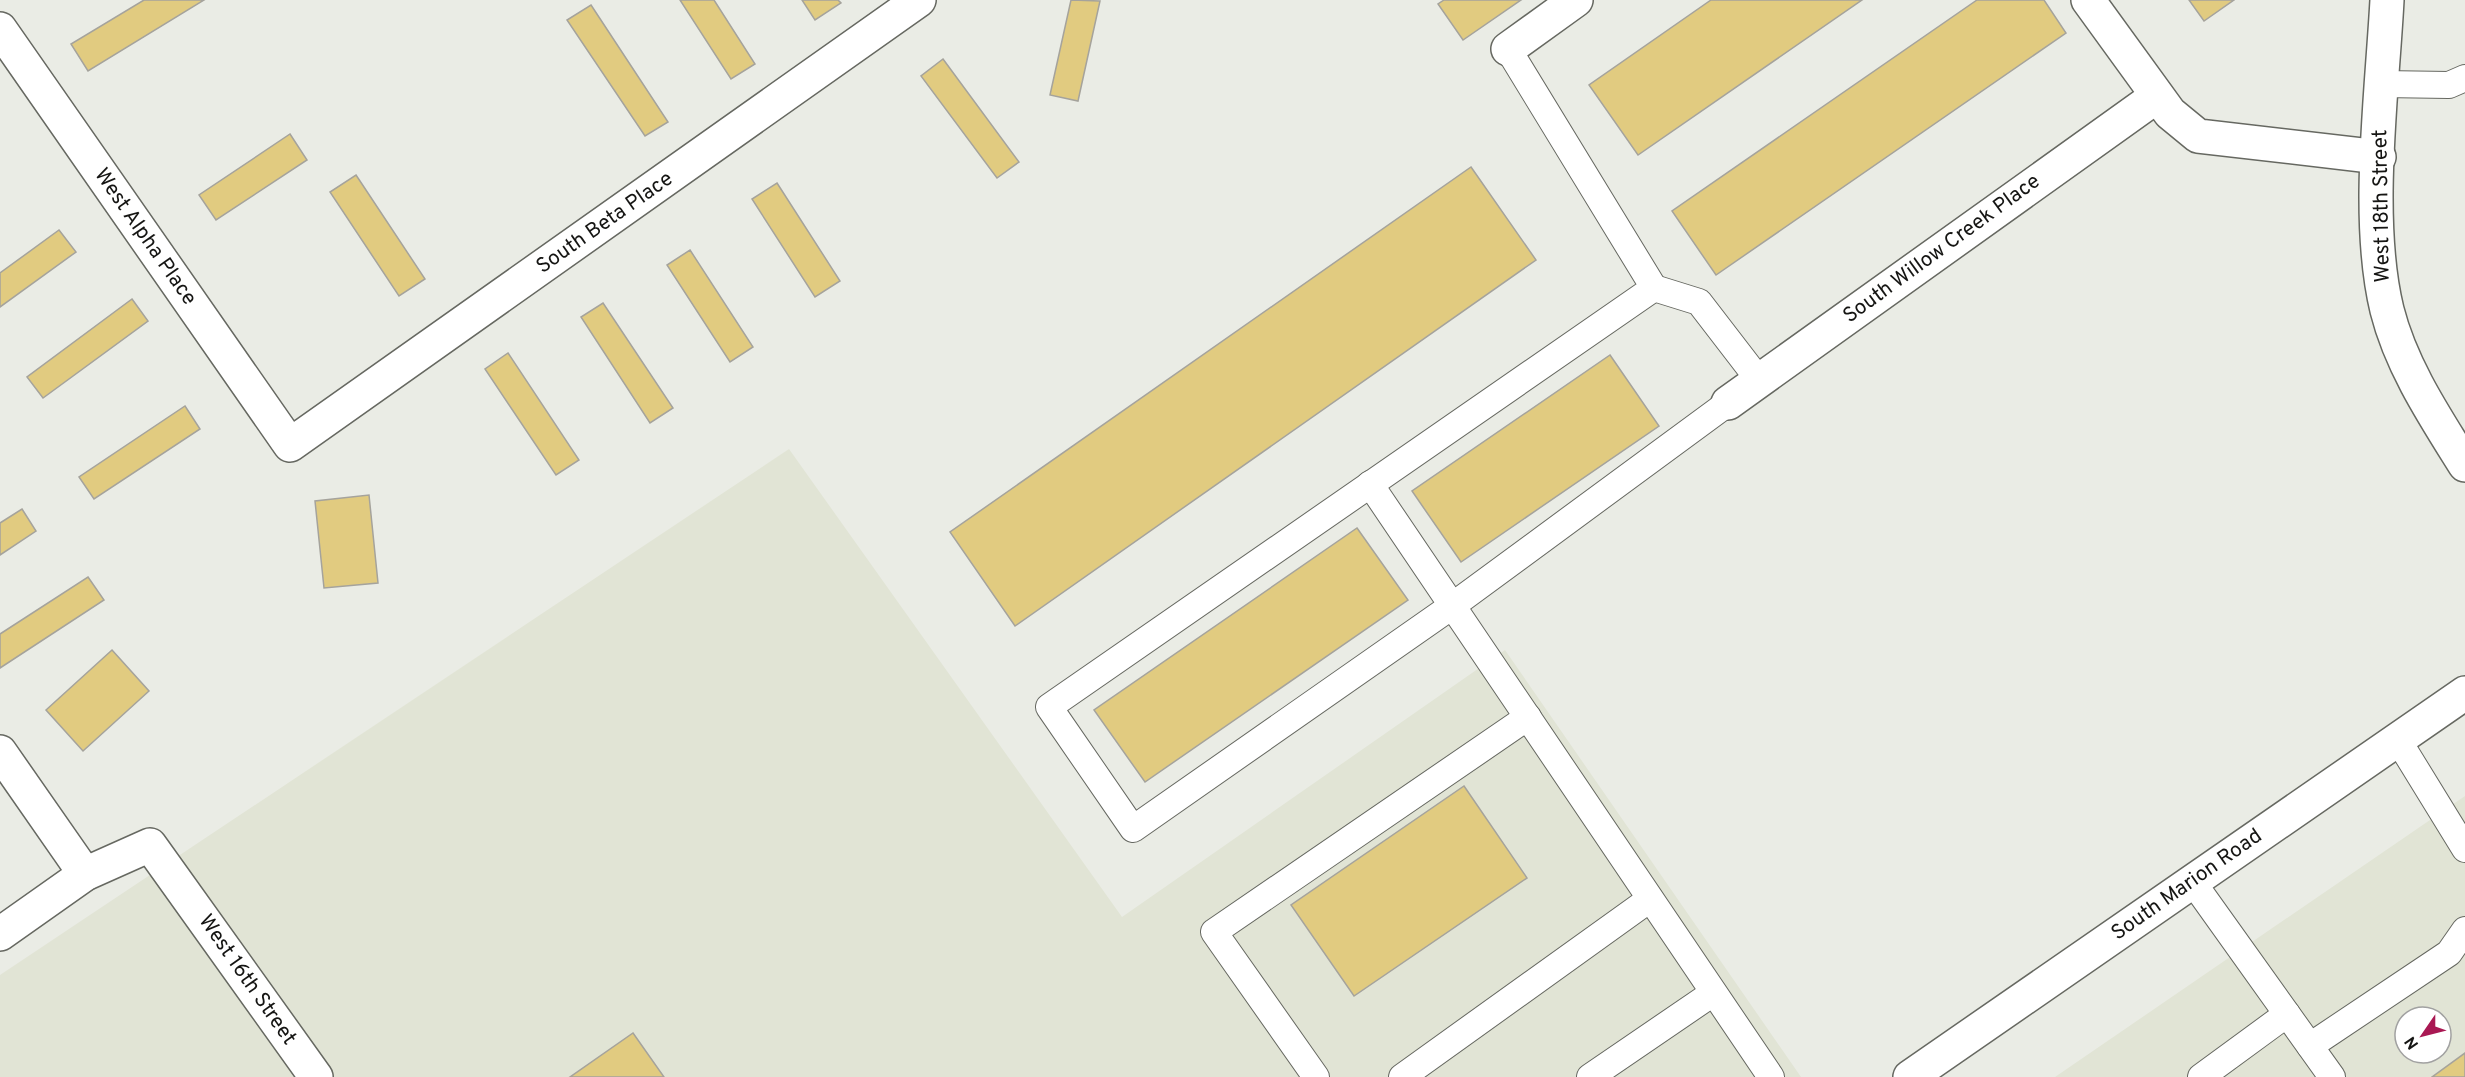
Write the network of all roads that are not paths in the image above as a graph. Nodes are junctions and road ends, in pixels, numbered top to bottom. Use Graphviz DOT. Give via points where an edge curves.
graph roads {
  1 [pos="919,0"];
  2 [pos="1576,0"];
  3 [pos="2088,0"];
  4 [pos="2387,0"];
  5 [pos="0,29"];
  6 [pos="1508,49"];
  7 [pos="2465,78"];
  8 [pos="2382,84"];
  9 [pos="2157,96"];
  10 [pos="2379,157"];
  11 [pos="1654,288"];
  12 [pos="1759,380"];
  13 [pos="1728,403"];
  14 [pos="290,446"];
  15 [pos="2465,465"];
  16 [pos="1370,484"];
  17 [pos="1452,606"];
  18 [pos="2465,693"];
  19 [pos="1528,717"];
  20 [pos="2397,740"];
  21 [pos="0,752"];
  22 [pos="2465,849"];
  23 [pos="85,874"];
  24 [pos="2193,881"];
  25 [pos="1650,899"];
  26 [pos="2465,930"];
  27 [pos="0,934"];
  28 [pos="1713,993"];
  29 [pos="2287,1014"];
  30 [pos="2310,1046"];
  31 [pos="316,1077"];
  32 [pos="1316,1077"];
  33 [pos="1402,1077"];
  34 [pos="1590,1077"];
  35 [pos="1771,1077"];
  36 [pos="1910,1077"];
  37 [pos="2201,1077"];
  38 [pos="2332,1077"];
  1 -- 14 [label="street, South Beta Place"];
  2 -- 6 [label="street"];
  3 -- 9 [label="street"];
  4 -- 8 [label="street, West 18th Street"];
  5 -- 14 [label="street, West Alpha Place"];
  6 -- 11 [label="lane"];
  7 -- 8 [label="lane" via="2449,85"];
  8 -- 10 [label="street, West 18th Street"];
  9 -- 10 [label="street" via="2170,113 2198,136"];
  9 -- 12 [label="street, South Willow Creek Place"];
  10 -- 15 [label="street, West 18th Street" via="2379,264 2388,311 2429,408"];
  11 -- 12 [label="lane" via="1699,302"];
  11 -- 16 [label="lane"];
  12 -- 13 [label="street, South Willow Creek Place"];
  13 -- 17 [label="lane"];
  16 -- 17 [label="lane"];
  16 -- 17 [label="lane" via="1049,707 1132,828"];
  17 -- 19 [label="lane"];
  18 -- 20 [label="street, South Marion Road"];
  19 -- 25 [label="lane"];
  19 -- 32 [label="lane" via="1214,933"];
  20 -- 22 [label="lane"];
  20 -- 24 [label="street, South Marion Road"];
  21 -- 23 [label="street"];
  23 -- 27 [label="street"];
  23 -- 31 [label="street, West 16th Street" via="150,845"];
  24 -- 29 [label="lane"];
  24 -- 36 [label="street, South Marion Road"];
  25 -- 28 [label="lane"];
  25 -- 33 [label="lane"];
  26 -- 30 [label="lane" via="2449,953"];
  28 -- 34 [label="lane"];
  28 -- 35 [label="lane"];
  29 -- 30 [label="lane"];
  29 -- 37 [label="lane"];
  30 -- 38 [label="lane"];
}
